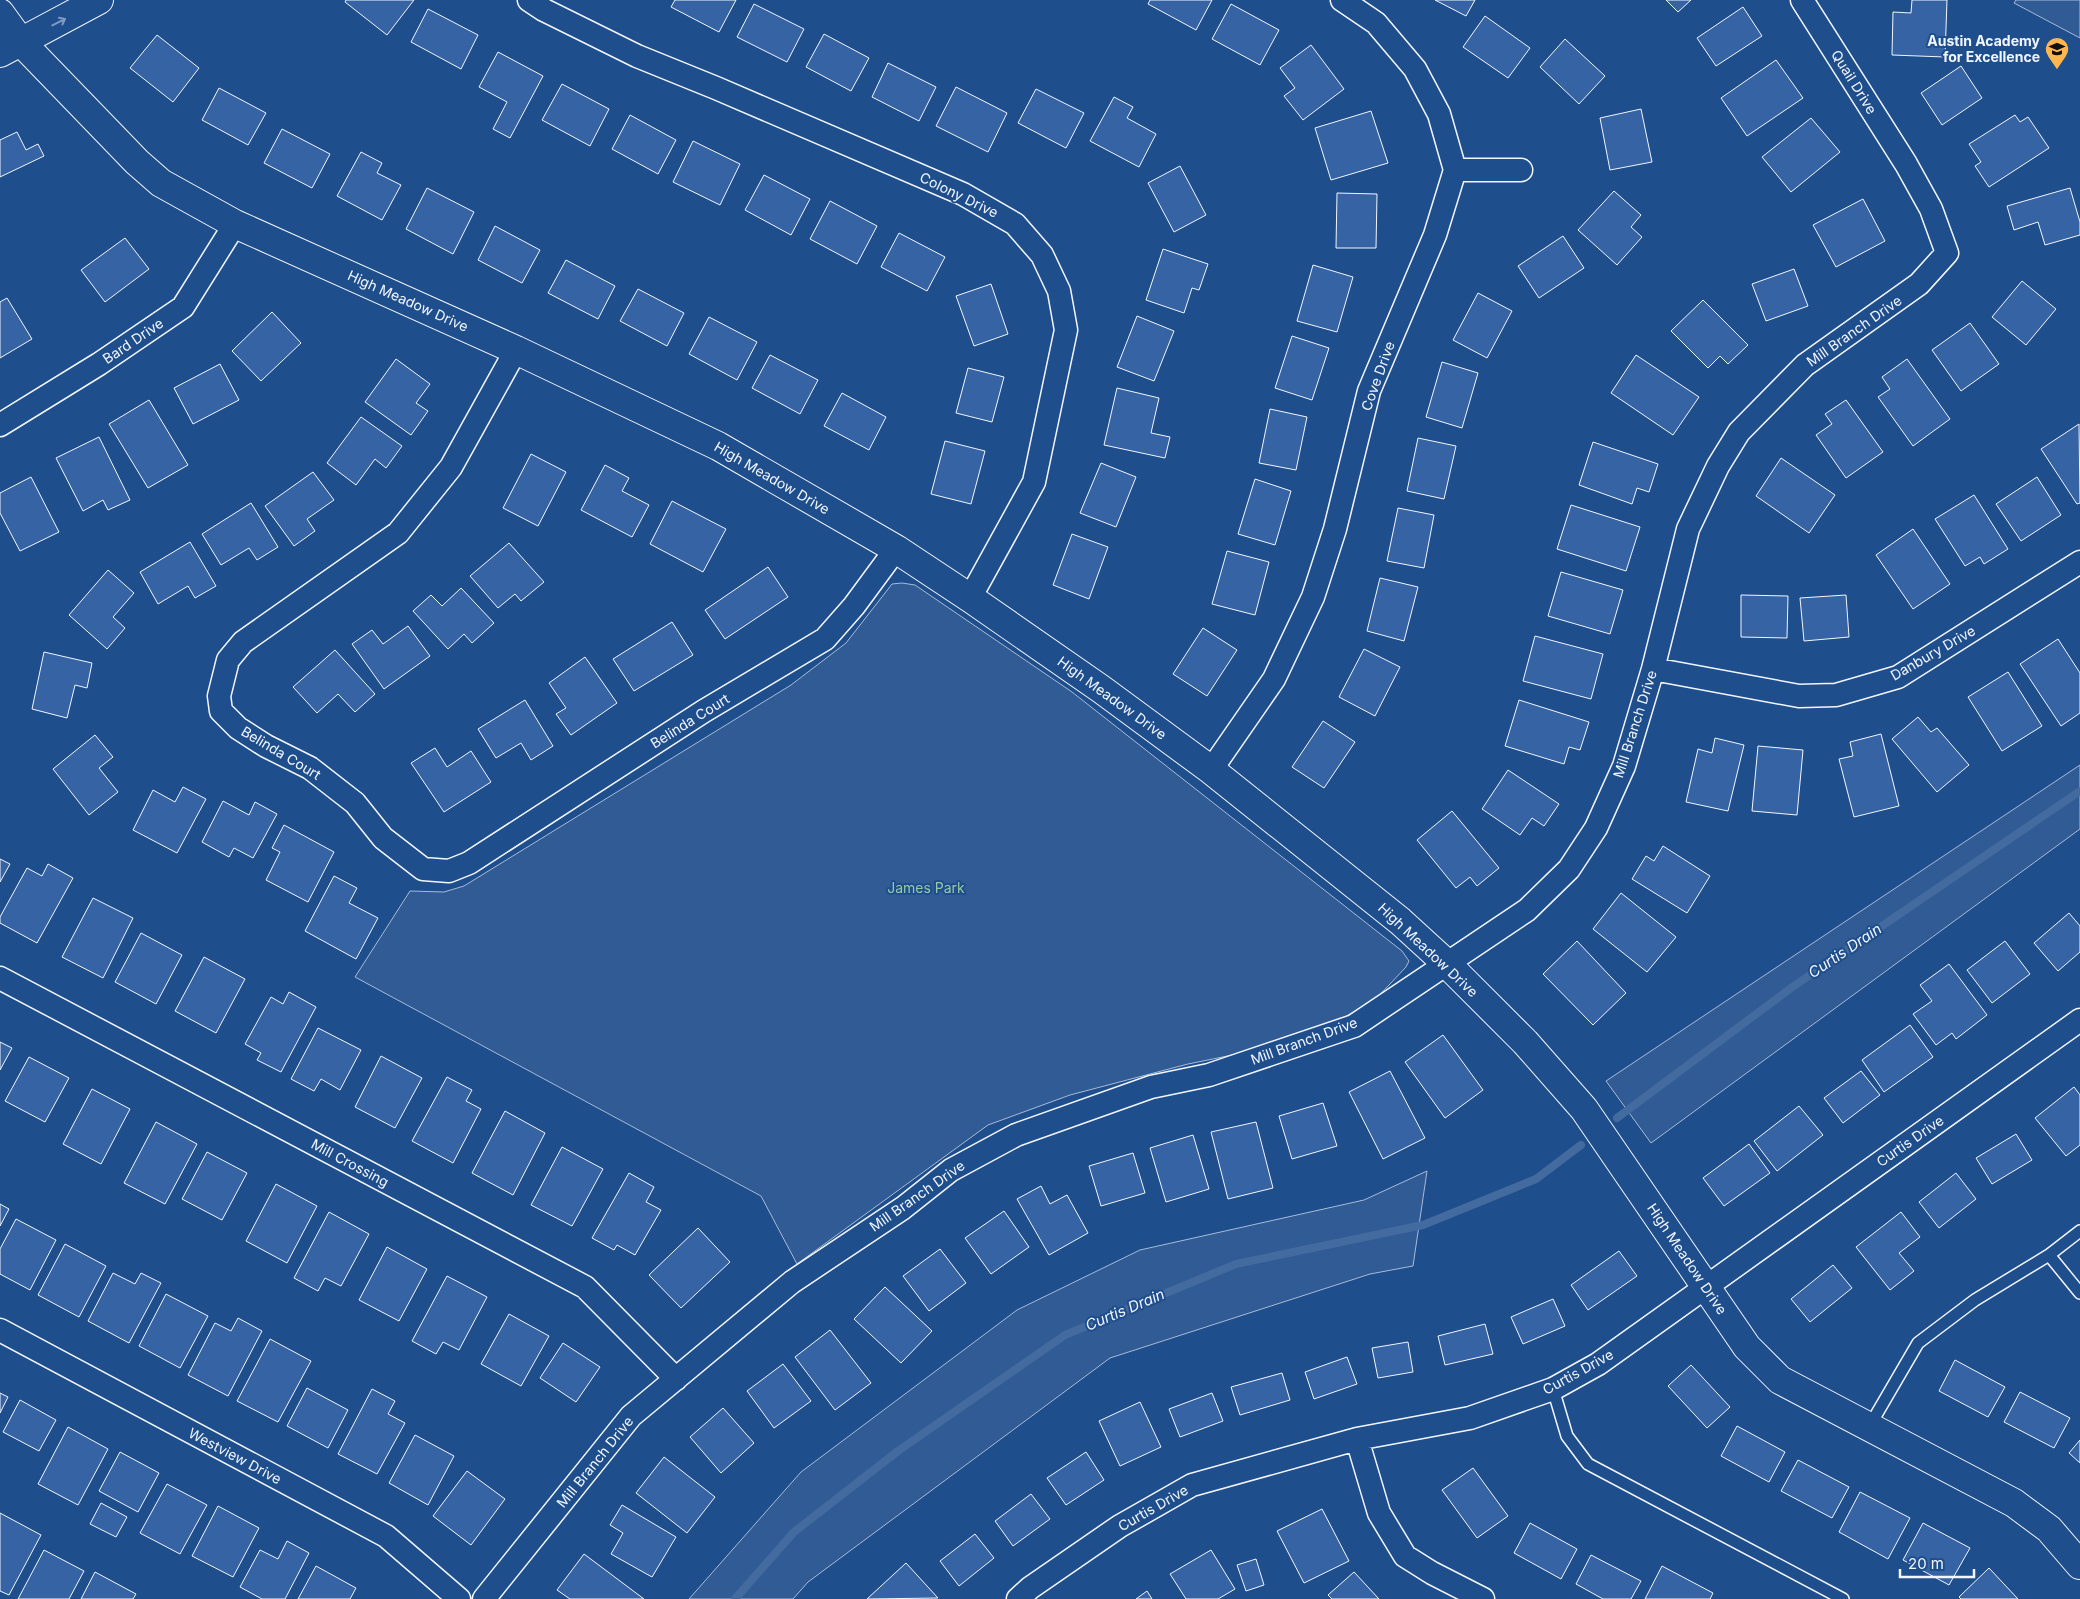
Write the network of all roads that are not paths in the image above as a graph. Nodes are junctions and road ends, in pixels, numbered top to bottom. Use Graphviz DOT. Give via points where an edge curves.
graph roads {
  1 [pos="99,0"];
  2 [pos="530,0"];
  3 [pos="1342,0"];
  4 [pos="1802,0"];
  5 [pos="0,13"];
  6 [pos="11,47"];
  7 [pos="1906,164"];
  8 [pos="1455,170"];
  9 [pos="1521,170"];
  10 [pos="236,224"];
  11 [pos="516,350"];
  12 [pos="0,425"];
  13 [pos="896,549"];
  14 [pos="2080,562"];
  15 [pos="970,598"];
  16 [pos="1653,670"];
  17 [pos="1211,770"];
  18 [pos="1446,963"];
  19 [pos="0,978"];
  20 [pos="2080,1020"];
  21 [pos="2080,1231"];
  22 [pos="2049,1255"];
  23 [pos="1706,1286"];
  24 [pos="2080,1293"];
  25 [pos="0,1330"];
  26 [pos="676,1379"];
  27 [pos="1553,1390"];
  28 [pos="1869,1427"];
  29 [pos="1357,1440"];
  30 [pos="2080,1565"];
  31 [pos="459,1599"];
  32 [pos="484,1599"];
  33 [pos="1018,1599"];
  34 [pos="1483,1599"];
  35 [pos="1843,1599"];
  6 -- 1 [label="street, one-way"];
  2 -- 15 [label="street, Colony Drive" via="637,56 963,194 1016,224 1042,255 1059,291 1066,330 1034,482"];
  3 -- 8 [label="street" via="1376,23 1415,69 1439,114"];
  4 -- 7 [label="street, Quail Drive"];
  5 -- 6 [label="street, High Meadow Drive"];
  6 -- 10 [label="street, High Meadow Drive" via="161,183"];
  7 -- 16 [label="street, Mill Branch Drive" via="1932,209 1947,253 1919,284 1805,365 1739,432 1718,466 1688,529"];
  8 -- 9 [label="street"];
  8 -- 17 [label="street, Cove Drive" via="1435,235 1369,390 1335,530 1313,597 1274,679"];
  10 -- 11 [label="street, High Meadow Drive"];
  10 -- 12 [label="street, Bard Drive" via="183,307"];
  11 -- 13 [label="street, High Meadow Drive" via="718,446"];
  11 -- 13 [label="street, Belinda Court" via="452,467 398,533 243,642 228,660 219,696 221,711 238,728 310,768 355,803 384,838 423,869 448,871 469,863 704,712 825,639"];
  13 -- 15 [label="street, High Meadow Drive"];
  14 -- 16 [label="street, Danbury Drive" via="1898,677 1836,695 1799,696"];
  15 -- 17 [label="street, High Meadow Drive" via="1101,688"];
  16 -- 18 [label="street, Mill Branch Drive" via="1624,766 1596,828 1569,869 1527,910"];
  17 -- 18 [label="street, High Meadow Drive" via="1400,921"];
  18 -- 23 [label="street, High Meadow Drive" via="1525,1042 1584,1109"];
  18 -- 26 [label="street, Mill Branch Drive" via="1354,1026 1209,1075 1151,1087 1025,1132 951,1170 902,1208 792,1282"];
  19 -- 26 [label="street, Mill Crossing" via="585,1287"];
  20 -- 23 [label="street, Curtis Drive"];
  21 -- 22 [label="lane"];
  22 -- 24 [label="lane"];
  22 -- 28 [label="lane" via="1975,1300 1918,1343"];
  23 -- 27 [label="street, Curtis Drive" via="1598,1364"];
  23 -- 28 [label="street, High Meadow Drive" via="1747,1347 1780,1380"];
  25 -- 31 [label="street, Westview Drive" via="386,1536"];
  26 -- 32 [label="street, Mill Branch Drive" via="631,1416"];
  27 -- 29 [label="street, Curtis Drive" via="1470,1418"];
  27 -- 35 [label="lane" via="1567,1436 1588,1464"];
  28 -- 30 [label="street, High Meadow Drive" via="2014,1503 2049,1529"];
  29 -- 33 [label="street, Curtis Drive" via="1192,1485 1120,1526"];
  29 -- 34 [label="street" via="1379,1513 1405,1556"];
}
